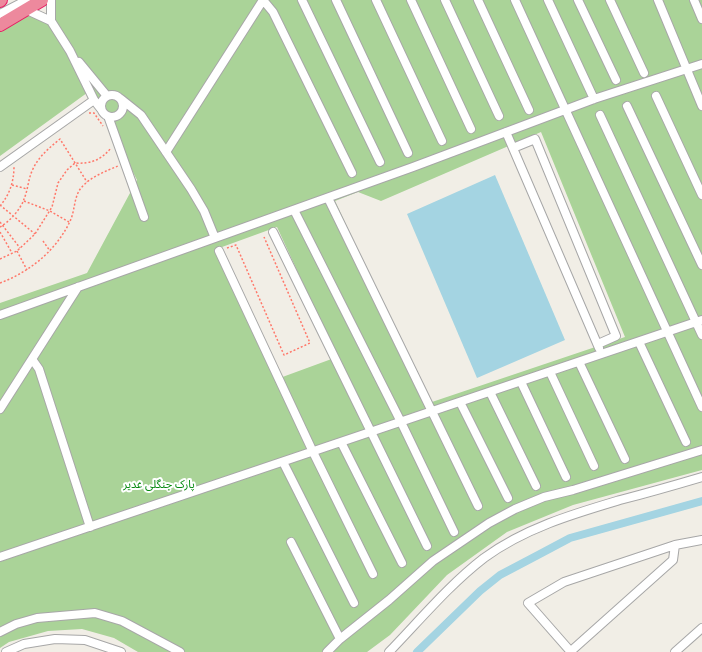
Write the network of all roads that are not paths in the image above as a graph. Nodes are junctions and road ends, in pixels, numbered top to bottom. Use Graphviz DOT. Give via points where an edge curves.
graph roads {
  1 [pos="42,0"];
  2 [pos="51,0"];
  3 [pos="263,0"];
  4 [pos="302,0"];
  5 [pos="336,0"];
  6 [pos="376,0"];
  7 [pos="411,0"];
  8 [pos="445,0"];
  9 [pos="478,0"];
  10 [pos="515,0"];
  11 [pos="548,0"];
  12 [pos="578,0"];
  13 [pos="610,0"];
  14 [pos="658,0"];
  15 [pos="694,0"];
  16 [pos="27,5"];
  17 [pos="0,14"];
  18 [pos="702,19"];
  19 [pos="51,21"];
  20 [pos="0,25"];
  21 [pos="70,51"];
  22 [pos="702,64"];
  23 [pos="686,69"];
  24 [pos="644,73"];
  25 [pos="616,80"];
  26 [pos="107,96"];
  27 [pos="656,96"];
  28 [pos="121,99"];
  29 [pos="594,99"];
  30 [pos="94,100"];
  31 [pos="627,106"];
  32 [pos="702,106"];
  33 [pos="101,109"];
  34 [pos="565,109"];
  35 [pos="529,110"];
  36 [pos="600,115"];
  37 [pos="108,116"];
  38 [pos="499,116"];
  39 [pos="471,129"];
  40 [pos="506,132"];
  41 [pos="442,141"];
  42 [pos="513,148"];
  43 [pos="166,152"];
  44 [pos="408,153"];
  45 [pos="380,162"];
  46 [pos="0,167"];
  47 [pos="352,173"];
  48 [pos="702,195"];
  49 [pos="328,198"];
  50 [pos="294,210"];
  51 [pos="144,217"];
  52 [pos="273,232"];
  53 [pos="215,238"];
  54 [pos="219,251"];
  55 [pos="702,265"];
  56 [pos="78,287"];
  57 [pos="0,315"];
  58 [pos="699,321"];
  59 [pos="668,332"];
  60 [pos="702,335"];
  61 [pos="639,342"];
  62 [pos="598,344"];
  63 [pos="602,354"];
  64 [pos="32,359"];
  65 [pos="579,362"];
  66 [pos="550,372"];
  67 [pos="521,382"];
  68 [pos="490,392"];
  69 [pos="460,402"];
  70 [pos="702,407"];
  71 [pos="0,409"];
  72 [pos="432,412"];
  73 [pos="401,422"];
  74 [pos="371,432"];
  75 [pos="341,442"];
  76 [pos="686,442"];
  77 [pos="702,450"];
  78 [pos="313,452"];
  79 [pos="625,459"];
  80 [pos="283,462"];
  81 [pos="594,466"];
  82 [pos="566,476"];
  83 [pos="702,477"];
  84 [pos="536,486"];
  85 [pos="508,498"];
  86 [pos="478,506"];
  87 [pos="90,527"];
  88 [pos="454,532"];
  89 [pos="702,540"];
  90 [pos="291,542"];
  91 [pos="675,545"];
  92 [pos="428,546"];
  93 [pos="0,557"];
  94 [pos="402,564"];
  95 [pos="373,574"];
  96 [pos="354,603"];
  97 [pos="702,628"];
  98 [pos="0,632"];
  99 [pos="340,639"];
  100 [pos="6,652"];
  101 [pos="121,652"];
  102 [pos="180,652"];
  103 [pos="327,652"];
  104 [pos="389,652"];
  105 [pos="570,652"];
  106 [pos="675,652"];
  1 -- 16 [label="highway"];
  2 -- 19 [label="street"];
  3 -- 43 [label="street"];
  3 -- 47 [label="street" via="273,12"];
  4 -- 45 [label="street"];
  5 -- 44 [label="street"];
  6 -- 41 [label="street"];
  7 -- 39 [label="street"];
  8 -- 38 [label="street"];
  9 -- 35 [label="street"];
  10 -- 34 [label="street"];
  11 -- 29 [label="street"];
  12 -- 25 [label="street"];
  13 -- 24 [label="street"];
  14 -- 23 [label="street"];
  15 -- 18 [label="street"];
  16 -- 17 [label="street"];
  16 -- 19 [label="street"];
  16 -- 20 [label="highway"];
  19 -- 21 [label="street"];
  21 -- 26 [label="street"];
  21 -- 30 [label="street"];
  22 -- 23 [label="street"];
  23 -- 29 [label="street"];
  23 -- 32 [label="street"];
  26 -- 28 [label="street" via="117,96"];
  26 -- 33 [label="street" via="101,104"];
  27 -- 48 [label="street"];
  28 -- 37 [label="street" via="121,113 117,116"];
  28 -- 43 [label="street" via="141,115"];
  29 -- 34 [label="street"];
  30 -- 33 [label="street"];
  30 -- 46 [label="street"];
  31 -- 55 [label="street"];
  33 -- 37 [label="street"];
  34 -- 40 [label="street"];
  34 -- 59 [label="street"];
  36 -- 58 [label="street"];
  37 -- 51 [label="street"];
  40 -- 42 [label="street"];
  40 -- 49 [label="street"];
  42 -- 62 [label="street"];
  42 -- 62 [label="street" via="535,139 616,336"];
  43 -- 53 [label="street" via="204,211"];
  49 -- 50 [label="street"];
  49 -- 72 [label="street"];
  50 -- 53 [label="street"];
  50 -- 73 [label="street"];
  52 -- 74 [label="street"];
  53 -- 56 [label="street"];
  54 -- 78 [label="street"];
  56 -- 57 [label="street"];
  56 -- 64 [label="street"];
  58 -- 59 [label="street"];
  58 -- 60 [label="street"];
  59 -- 61 [label="street"];
  59 -- 70 [label="street"];
  61 -- 63 [label="street"];
  61 -- 76 [label="street"];
  62 -- 63 [label="street"];
  63 -- 65 [label="street"];
  64 -- 71 [label="street"];
  64 -- 87 [label="street" via="39,369"];
  65 -- 66 [label="street"];
  65 -- 79 [label="street"];
  66 -- 67 [label="street"];
  66 -- 81 [label="street"];
  67 -- 68 [label="street"];
  67 -- 82 [label="street"];
  68 -- 69 [label="street"];
  68 -- 84 [label="street"];
  69 -- 72 [label="street"];
  69 -- 85 [label="street"];
  72 -- 73 [label="street"];
  72 -- 86 [label="street"];
  73 -- 74 [label="street"];
  73 -- 88 [label="street"];
  74 -- 75 [label="street"];
  74 -- 92 [label="street"];
  75 -- 78 [label="street"];
  75 -- 94 [label="street"];
  77 -- 99 [label="street" via="515,509 489,523 433,561"];
  78 -- 80 [label="street"];
  78 -- 95 [label="street"];
  80 -- 87 [label="street"];
  80 -- 96 [label="street"];
  83 -- 104 [label="street" via="583,511 515,538 484,558 451,587"];
  87 -- 93 [label="street"];
  89 -- 91 [label="street"];
  90 -- 99 [label="street"];
  91 -- 105 [label="street" via="673,560"];
  91 -- 105 [label="street" via="564,582 528,603"];
  97 -- 106 [label="street"];
  98 -- 102 [label="street" via="37,618 95,613 122,621"];
  99 -- 103 [label="street"];
  100 -- 101 [label="street" via="24,644 55,639 86,640"];
}
